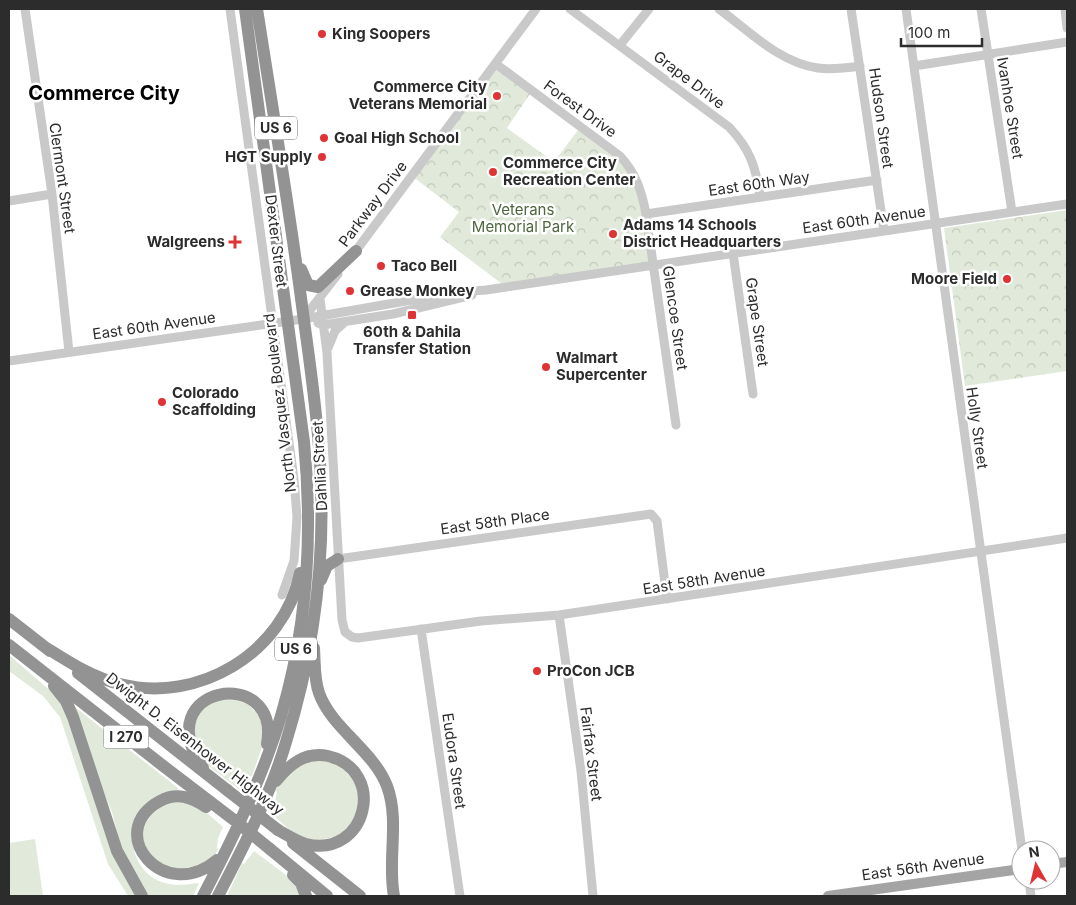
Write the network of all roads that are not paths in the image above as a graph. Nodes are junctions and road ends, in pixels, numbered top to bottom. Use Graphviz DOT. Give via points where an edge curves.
graph roads {
  1 [pos="25,9"];
  2 [pos="230,9"];
  3 [pos="244,9"];
  4 [pos="257,9"];
  5 [pos="536,9"];
  6 [pos="570,9"];
  7 [pos="649,9"];
  8 [pos="719,9"];
  9 [pos="852,9"];
  10 [pos="906,9"];
  11 [pos="981,9"];
  12 [pos="1064,9"];
  13 [pos="1067,28"];
  14 [pos="1067,42"];
  15 [pos="620,46"];
  16 [pos="988,54"];
  17 [pos="496,64"];
  18 [pos="860,66"];
  19 [pos="914,66"];
  20 [pos="876,180"];
  21 [pos="52,194"];
  22 [pos="760,197"];
  23 [pos="9,201"];
  24 [pos="1067,204"];
  25 [pos="1012,212"];
  26 [pos="646,214"];
  27 [pos="935,224"];
  28 [pos="884,231"];
  29 [pos="294,247"];
  30 [pos="356,251"];
  31 [pos="733,253"];
  32 [pos="654,265"];
  33 [pos="486,290"];
  34 [pos="320,299"];
  35 [pos="303,319"];
  36 [pos="323,320"];
  37 [pos="347,321"];
  38 [pos="286,322"];
  39 [pos="272,324"];
  40 [pos="69,352"];
  41 [pos="327,353"];
  42 [pos="9,361"];
  43 [pos="753,394"];
  44 [pos="676,425"];
  45 [pos="307,524"];
  46 [pos="1067,538"];
  47 [pos="980,551"];
  48 [pos="338,559"];
  49 [pos="282,595"];
  50 [pos="317,595"];
  51 [pos="667,599"];
  52 [pos="559,615"];
  53 [pos="9,619"];
  54 [pos="313,624"];
  55 [pos="421,629"];
  56 [pos="345,632"];
  57 [pos="9,644"];
  58 [pos="45,647"];
  59 [pos="34,664"];
  60 [pos="262,771"];
  61 [pos="207,774"];
  62 [pos="270,789"];
  63 [pos="217,811"];
  64 [pos="278,830"];
  65 [pos="1021,840"];
  66 [pos="229,844"];
  67 [pos="270,849"];
  68 [pos="238,858"];
  69 [pos="1011,870"];
  70 [pos="871,893"];
  71 [pos="142,896"];
  72 [pos="203,896"];
  73 [pos="218,896"];
  74 [pos="225,896"];
  75 [pos="306,896"];
  76 [pos="327,896"];
  77 [pos="360,896"];
  78 [pos="394,896"];
  79 [pos="460,896"];
  80 [pos="593,896"];
  81 [pos="828,896"];
  1 -- 21 [label="street, Clermont Street"];
  2 -- 39 [label="street, Dexter Street"];
  3 -- 38 [label="highway, North Vasquez Boulevard / US 6"];
  4 -- 29 [label="highway, North Vasquez Boulevard / US 6"];
  5 -- 17 [label="street, Parkway Drive"];
  6 -- 15 [label="street, Grape Drive"];
  7 -- 15 [label="street"];
  8 -- 18 [label="street" via="773,49 798,63 829,69"];
  9 -- 18 [label="street, Hudson Street"];
  10 -- 19 [label="street, Holly Street"];
  11 -- 16 [label="street, Ivanhoe Street"];
  12 -- 13 [label="street"];
  14 -- 16 [label="street"];
  15 -- 22 [label="street, Grape Drive" via="736,135 755,168"];
  16 -- 19 [label="street"];
  16 -- 25 [label="street, Ivanhoe Street"];
  17 -- 26 [label="street, Forest Drive" via="620,156 637,179"];
  17 -- 30 [label="street, Parkway Drive"];
  18 -- 20 [label="street, Hudson Street"];
  19 -- 27 [label="street, Holly Street"];
  20 -- 22 [label="street, East 60th Way"];
  20 -- 28 [label="street, Hudson Street"];
  21 -- 23 [label="street"];
  21 -- 40 [label="street, Clermont Street"];
  22 -- 26 [label="street, East 60th Way"];
  24 -- 25 [label="street, East 60th Avenue"];
  25 -- 27 [label="street, East 60th Avenue"];
  26 -- 32 [label="street, Glencoe Street"];
  27 -- 28 [label="street, East 60th Avenue"];
  27 -- 47 [label="street, Holly Street"];
  28 -- 31 [label="street, East 60th Avenue"];
  29 -- 30 [label="highway" via="306,283 315,288"];
  29 -- 35 [label="highway, North Vasquez Boulevard / US 6"];
  30 -- 34 [label="street, Parkway Drive"];
  31 -- 32 [label="street, East 60th Avenue"];
  31 -- 43 [label="street, Grape Street"];
  32 -- 33 [label="street, East 60th Avenue"];
  32 -- 44 [label="street, Glencoe Street"];
  33 -- 36 [label="street, East 60th Avenue" via="457,292"];
  33 -- 37 [label="street, East 60th Avenue" via="414,309"];
  34 -- 35 [label="street, Parkway Drive"];
  34 -- 36 [label="street, Dahlia Street"];
  35 -- 36 [label="street, East 60th Avenue"];
  35 -- 38 [label="street, East 60th Avenue"];
  35 -- 50 [label="highway, North Vasquez Boulevard / US 6" via="320,460"];
  36 -- 37 [label="street, East 60th Avenue"];
  36 -- 41 [label="street, Dahlia Street"];
  37 -- 41 [label="street" via="334,331"];
  38 -- 39 [label="street, East 60th Avenue"];
  38 -- 45 [label="highway, North Vasquez Boulevard / US 6" via="304,442"];
  39 -- 40 [label="street, East 60th Avenue"];
  39 -- 49 [label="street, Dexter Street" via="297,517 294,561"];
  40 -- 42 [label="street, East 60th Avenue"];
  41 -- 48 [label="street, Dahlia Street"];
  45 -- 58 [label="highway" via="298,580 288,607 273,630 252,652 218,675 169,688 131,687 96,676"];
  45 -- 60 [label="highway, North Vasquez Boulevard / US 6" via="307,562 298,643 281,716"];
  46 -- 47 [label="street, East 58th Avenue"];
  47 -- 51 [label="street, East 58th Avenue"];
  47 -- 65 [label="street, Holly Street"];
  48 -- 50 [label="highway" via="324,571"];
  48 -- 51 [label="street, East 58th Place" via="647,513 655,516 657,521"];
  48 -- 56 [label="street, Dahlia Street"];
  50 -- 54 [label="highway, North Vasquez Boulevard / US 6"];
  51 -- 52 [label="street, East 58th Avenue"];
  52 -- 55 [label="street, East 58th Avenue"];
  52 -- 80 [label="street, Fairfax Street" via="581,772"];
  53 -- 58 [label="highway, Dwight D. Eisenhower Highway / I 270"];
  54 -- 62 [label="highway, North Vasquez Boulevard / US 6" via="291,725"];
  54 -- 78 [label="highway" via="315,671 320,695 330,712 378,769 388,788"];
  55 -- 56 [label="street, East 58th Avenue" via="358,638"];
  55 -- 79 [label="street, Eudora Street"];
  57 -- 59 [label="highway, I 270"];
  58 -- 61 [label="highway, Dwight D. Eisenhower Highway / I 270"];
  59 -- 63 [label="highway, I 270"];
  59 -- 71 [label="highway" via="62,696 73,717 117,851"];
  60 -- 61 [label="highway" via="268,731 262,712 248,698 224,693 199,706 189,727 195,754"];
  60 -- 66 [label="highway, North Vasquez Boulevard / US 6"];
  61 -- 64 [label="highway, Dwight D. Eisenhower Highway / I 270, bridge"];
  62 -- 64 [label="highway" via="293,763 322,755 347,765 357,776 363,792 364,806 359,822 338,841 308,844"];
  62 -- 68 [label="highway, North Vasquez Boulevard / US 6"];
  63 -- 66 [label="highway" via="185,797 169,797 156,803 145,814 139,828 137,840 141,858 164,878 184,881 204,873"];
  63 -- 67 [label="highway, bridge"];
  64 -- 77 [label="highway, Dwight D. Eisenhower Highway / I 270"];
  66 -- 72 [label="highway, North Vasquez Boulevard / US 6"];
  67 -- 75 [label="highway" via="301,884"];
  67 -- 76 [label="highway"];
  68 -- 73 [label="highway, North Vasquez Boulevard / US 6"];
  68 -- 74 [label="highway"];
  69 -- 70 [label="main road, East 56th Avenue"];
  70 -- 81 [label="main road, East 56th Avenue"];
}
